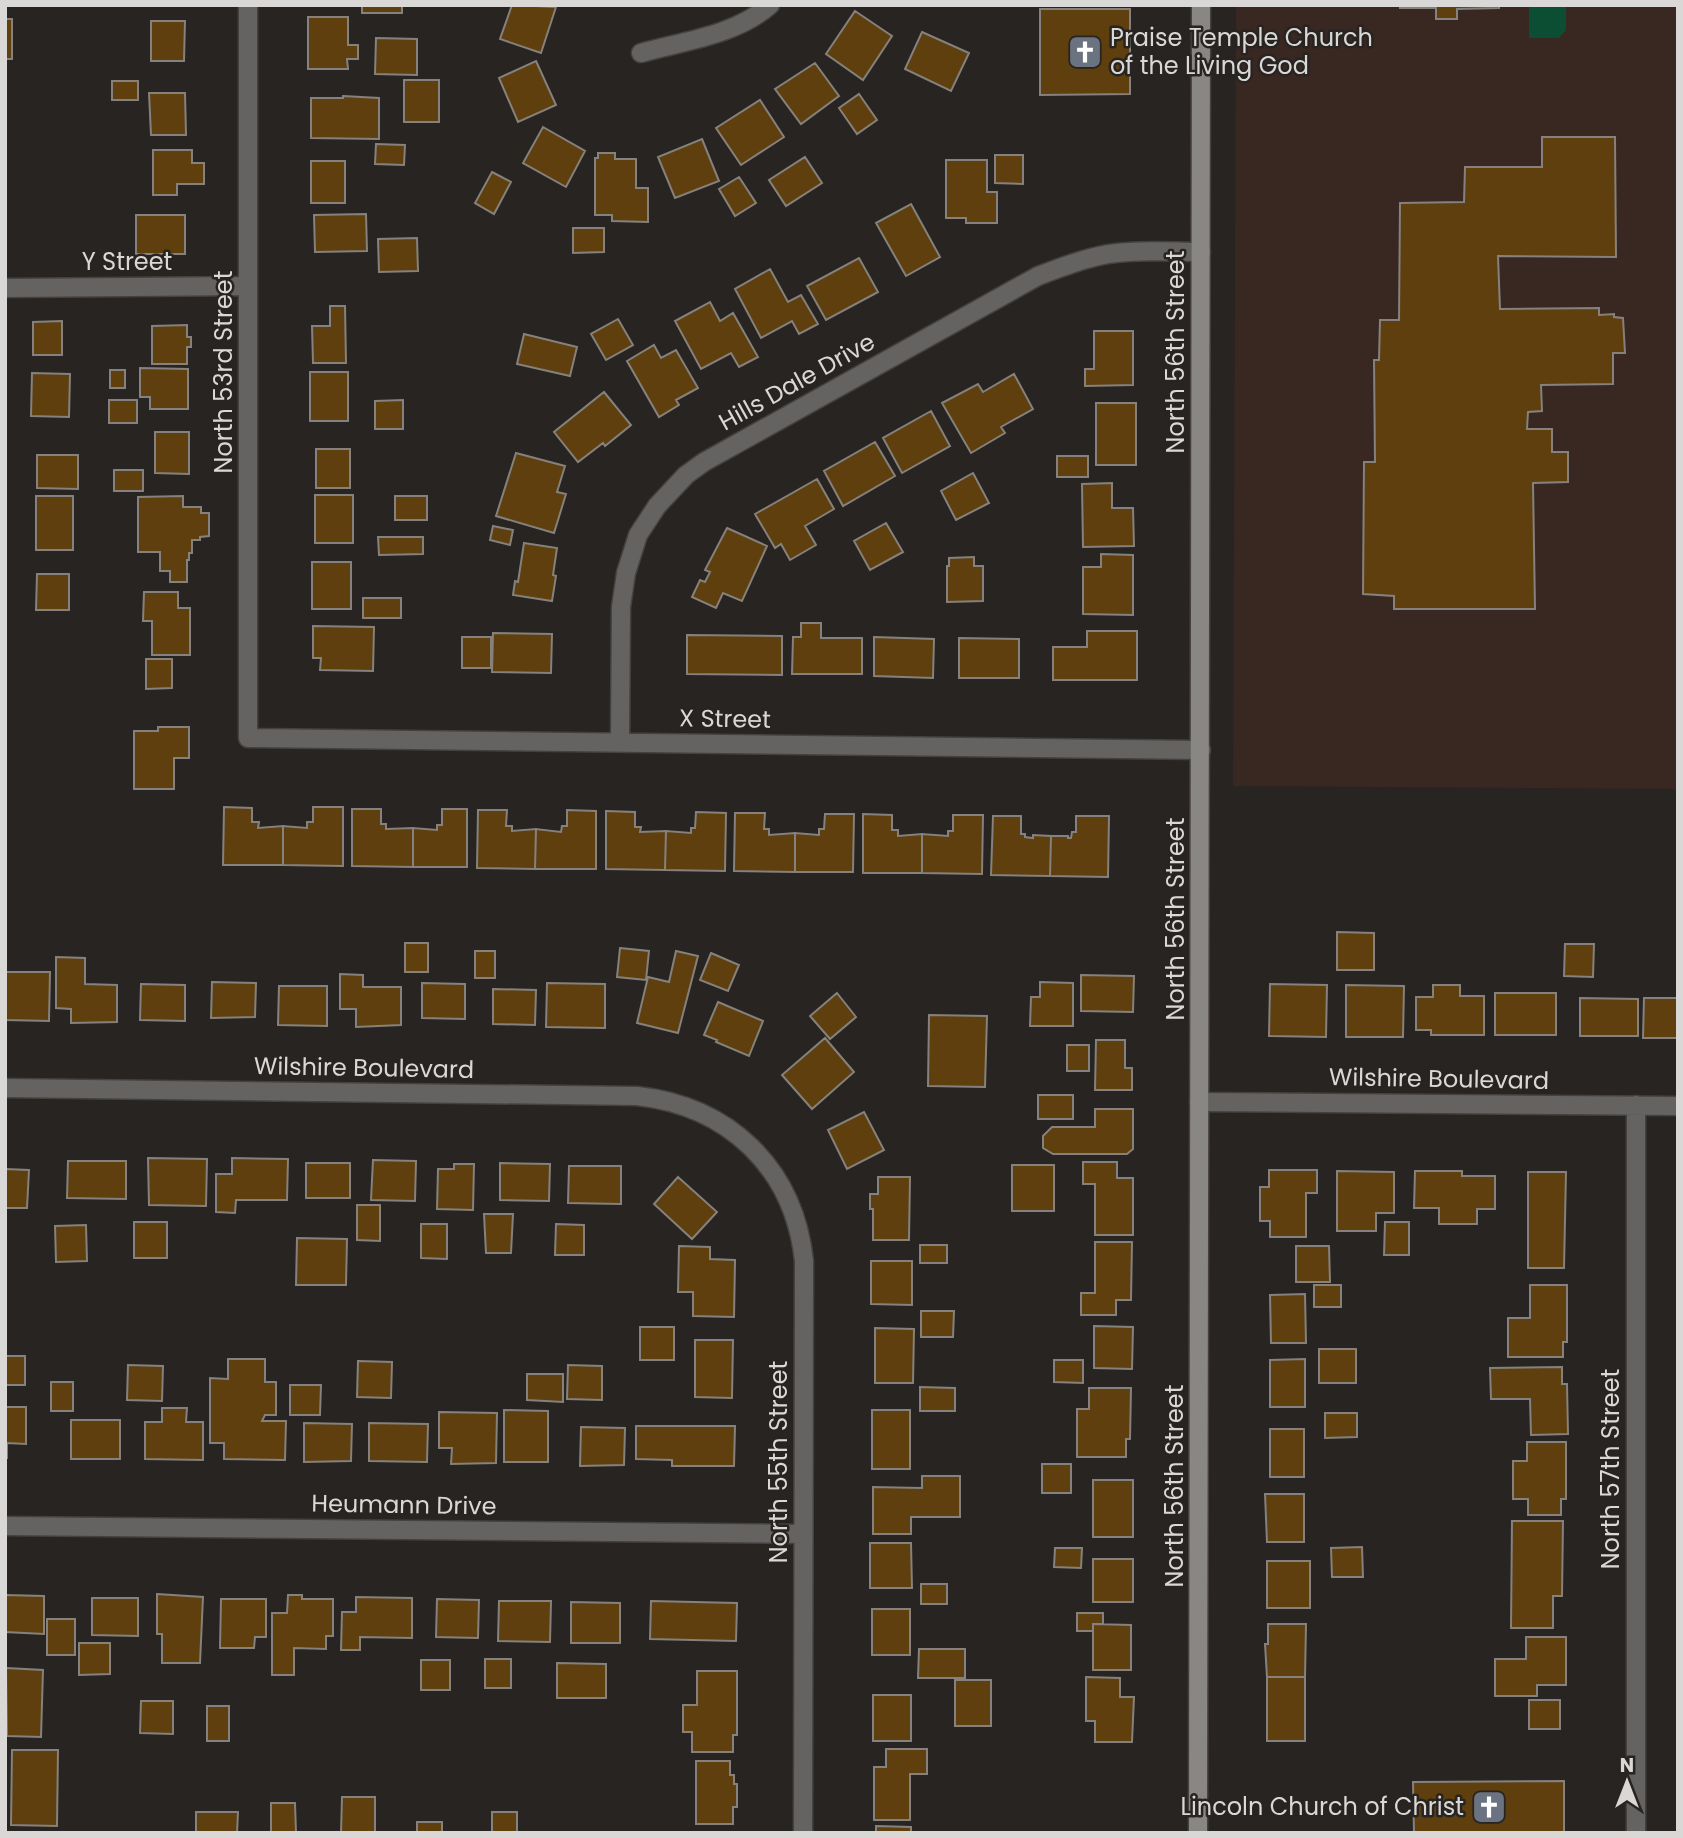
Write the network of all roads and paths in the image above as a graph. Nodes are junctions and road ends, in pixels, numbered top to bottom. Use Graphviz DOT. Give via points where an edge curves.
graph roads {
  1 [pos="248,5"];
  2 [pos="771,5"];
  3 [pos="1200,5"];
  4 [pos="641,53"];
  5 [pos="1201,252"];
  6 [pos="248,286"];
  7 [pos="5,288"];
  8 [pos="248,738"];
  9 [pos="620,742"];
  10 [pos="1200,750"];
  11 [pos="5,1088"];
  12 [pos="1199,1102"];
  13 [pos="1636,1105"];
  14 [pos="1678,1106"];
  15 [pos="718,1121"];
  16 [pos="5,1526"];
  17 [pos="803,1534"];
  18 [pos="803,1833"];
  19 [pos="1198,1833"];
  20 [pos="1636,1833"];
  1 -- 6 [label="street, North 53rd Street"];
  2 -- 4 [label="street" via="741,25"];
  3 -- 5 [label="main road, North 56th Street"];
  5 -- 9 [label="street, Hills Dale Drive" via="1108,254 1038,276 686,475 647,520 626,573 621,607"];
  5 -- 10 [label="main road, North 56th Street"];
  6 -- 7 [label="street, Y Street"];
  6 -- 8 [label="street, North 53rd Street"];
  8 -- 9 [label="street, X Street"];
  9 -- 10 [label="street, X Street"];
  10 -- 12 [label="main road, North 56th Street"];
  11 -- 15 [label="street, Wilshire Boulevard" via="637,1096 678,1103"];
  12 -- 13 [label="street, Wilshire Boulevard"];
  12 -- 19 [label="main road, North 56th Street"];
  13 -- 14 [label="street, Wilshire Boulevard"];
  13 -- 20 [label="street, North 57th Street"];
  15 -- 17 [label="street, North 55th Street" via="749,1145 771,1171 790,1201 802,1240"];
  16 -- 17 [label="street, Heumann Drive"];
  17 -- 18 [label="street, North 55th Street"];
}
